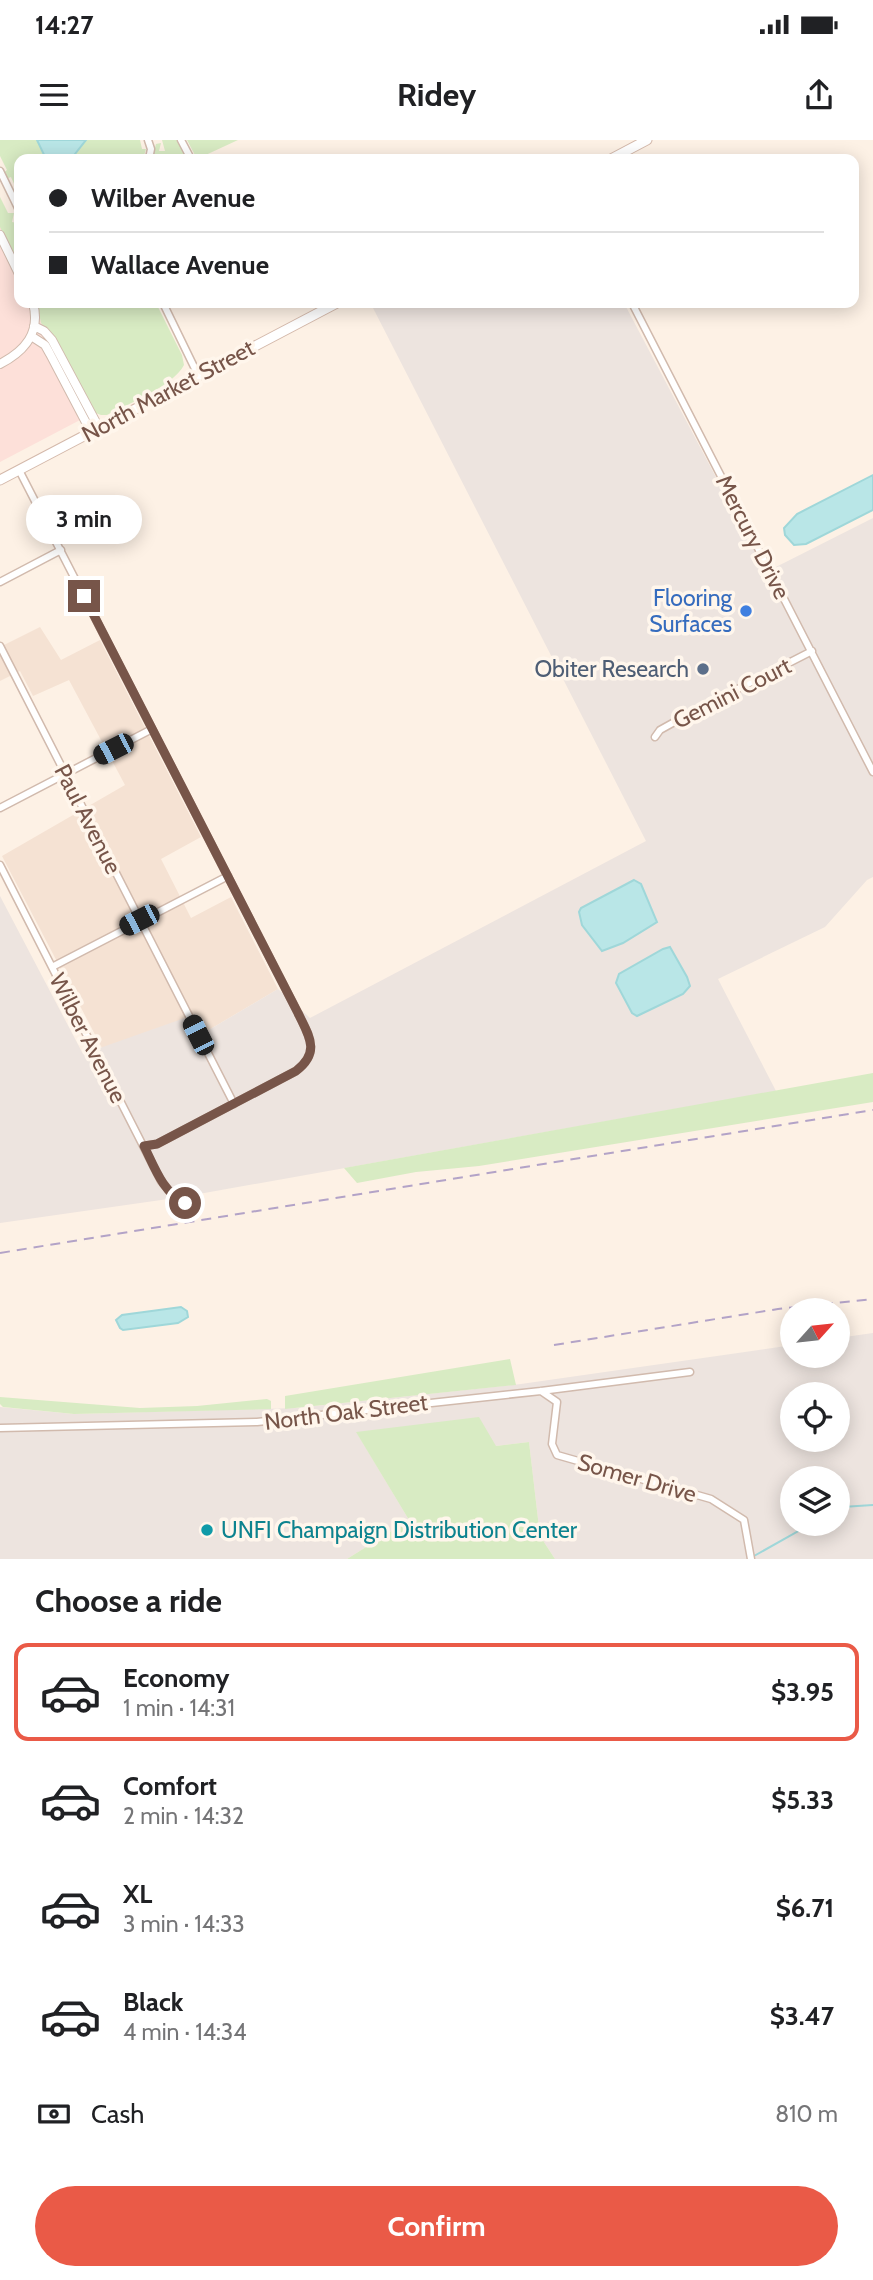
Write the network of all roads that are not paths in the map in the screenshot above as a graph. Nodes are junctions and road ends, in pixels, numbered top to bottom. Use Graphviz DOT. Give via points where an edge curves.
graph roads {
  1 [pos="647,140"];
  2 [pos="620,154"];
  3 [pos="0,171"];
  4 [pos="14,199"];
  5 [pos="0,235"];
  6 [pos="14,264"];
  7 [pos="34,308"];
  8 [pos="165,308"];
  9 [pos="327,308"];
  10 [pos="635,308"];
  11 [pos="34,326"];
  12 [pos="31,336"];
  13 [pos="0,364"];
  14 [pos="198,375"];
  15 [pos="95,430"];
  16 [pos="19,470"];
  17 [pos="0,480"];
  18 [pos="61,550"];
  19 [pos="0,582"];
  20 [pos="0,646"];
  21 [pos="812,651"];
  22 [pos="152,729"];
  23 [pos="655,737"];
  24 [pos="873,772"];
  25 [pos="65,773"];
  26 [pos="0,807"];
  27 [pos="0,865"];
  28 [pos="228,876"];
  29 [pos="139,920"];
  30 [pos="52,967"];
  31 [pos="234,1104"];
  32 [pos="144,1146"];
  33 [pos="185,1203"];
  34 [pos="690,1372"];
  35 [pos="541,1391"];
  36 [pos="0,1428"];
  37 [pos="751,1559"];
  1 -- 2 [label="main road"];
  3 -- 4 [label="street"];
  5 -- 6 [label="street"];
  7 -- 11 [label="street"];
  8 -- 14 [label="street"];
  9 -- 14 [label="main road, North Market Street"];
  10 -- 21 [label="street, Mercury Drive"];
  11 -- 12 [label="street"];
  11 -- 15 [label="street" via="56,347"];
  12 -- 13 [label="street" via="23,349"];
  12 -- 15 [label="street" via="50,354"];
  14 -- 15 [label="main road, North Market Street"];
  15 -- 16 [label="main road, North Market Street"];
  16 -- 17 [label="main road, North Market Street"];
  16 -- 18 [label="street"];
  18 -- 19 [label="street"];
  18 -- 22 [label="street"];
  20 -- 25 [label="street, Paul Avenue"];
  21 -- 23 [label="street, Gemini Court" via="687,715"];
  21 -- 24 [label="street, Mercury Drive"];
  22 -- 25 [label="street"];
  22 -- 28 [label="street"];
  25 -- 26 [label="street"];
  25 -- 29 [label="street, Paul Avenue"];
  27 -- 30 [label="street, Wilber Avenue"];
  28 -- 29 [label="street"];
  28 -- 31 [label="street" via="308,1035 311,1053 296,1071"];
  29 -- 30 [label="street"];
  29 -- 31 [label="street, Paul Avenue"];
  30 -- 32 [label="street, Wilber Avenue"];
  31 -- 32 [label="street" via="157,1144"];
  32 -- 33 [label="street, Wilber Avenue" via="166,1189"];
  34 -- 35 [label="street, North Oak Street"];
  35 -- 36 [label="street, North Oak Street" via="257,1422"];
  35 -- 37 [label="street, Somer Drive" via="557,1402 552,1444 557,1455 711,1499 744,1520"];
}
